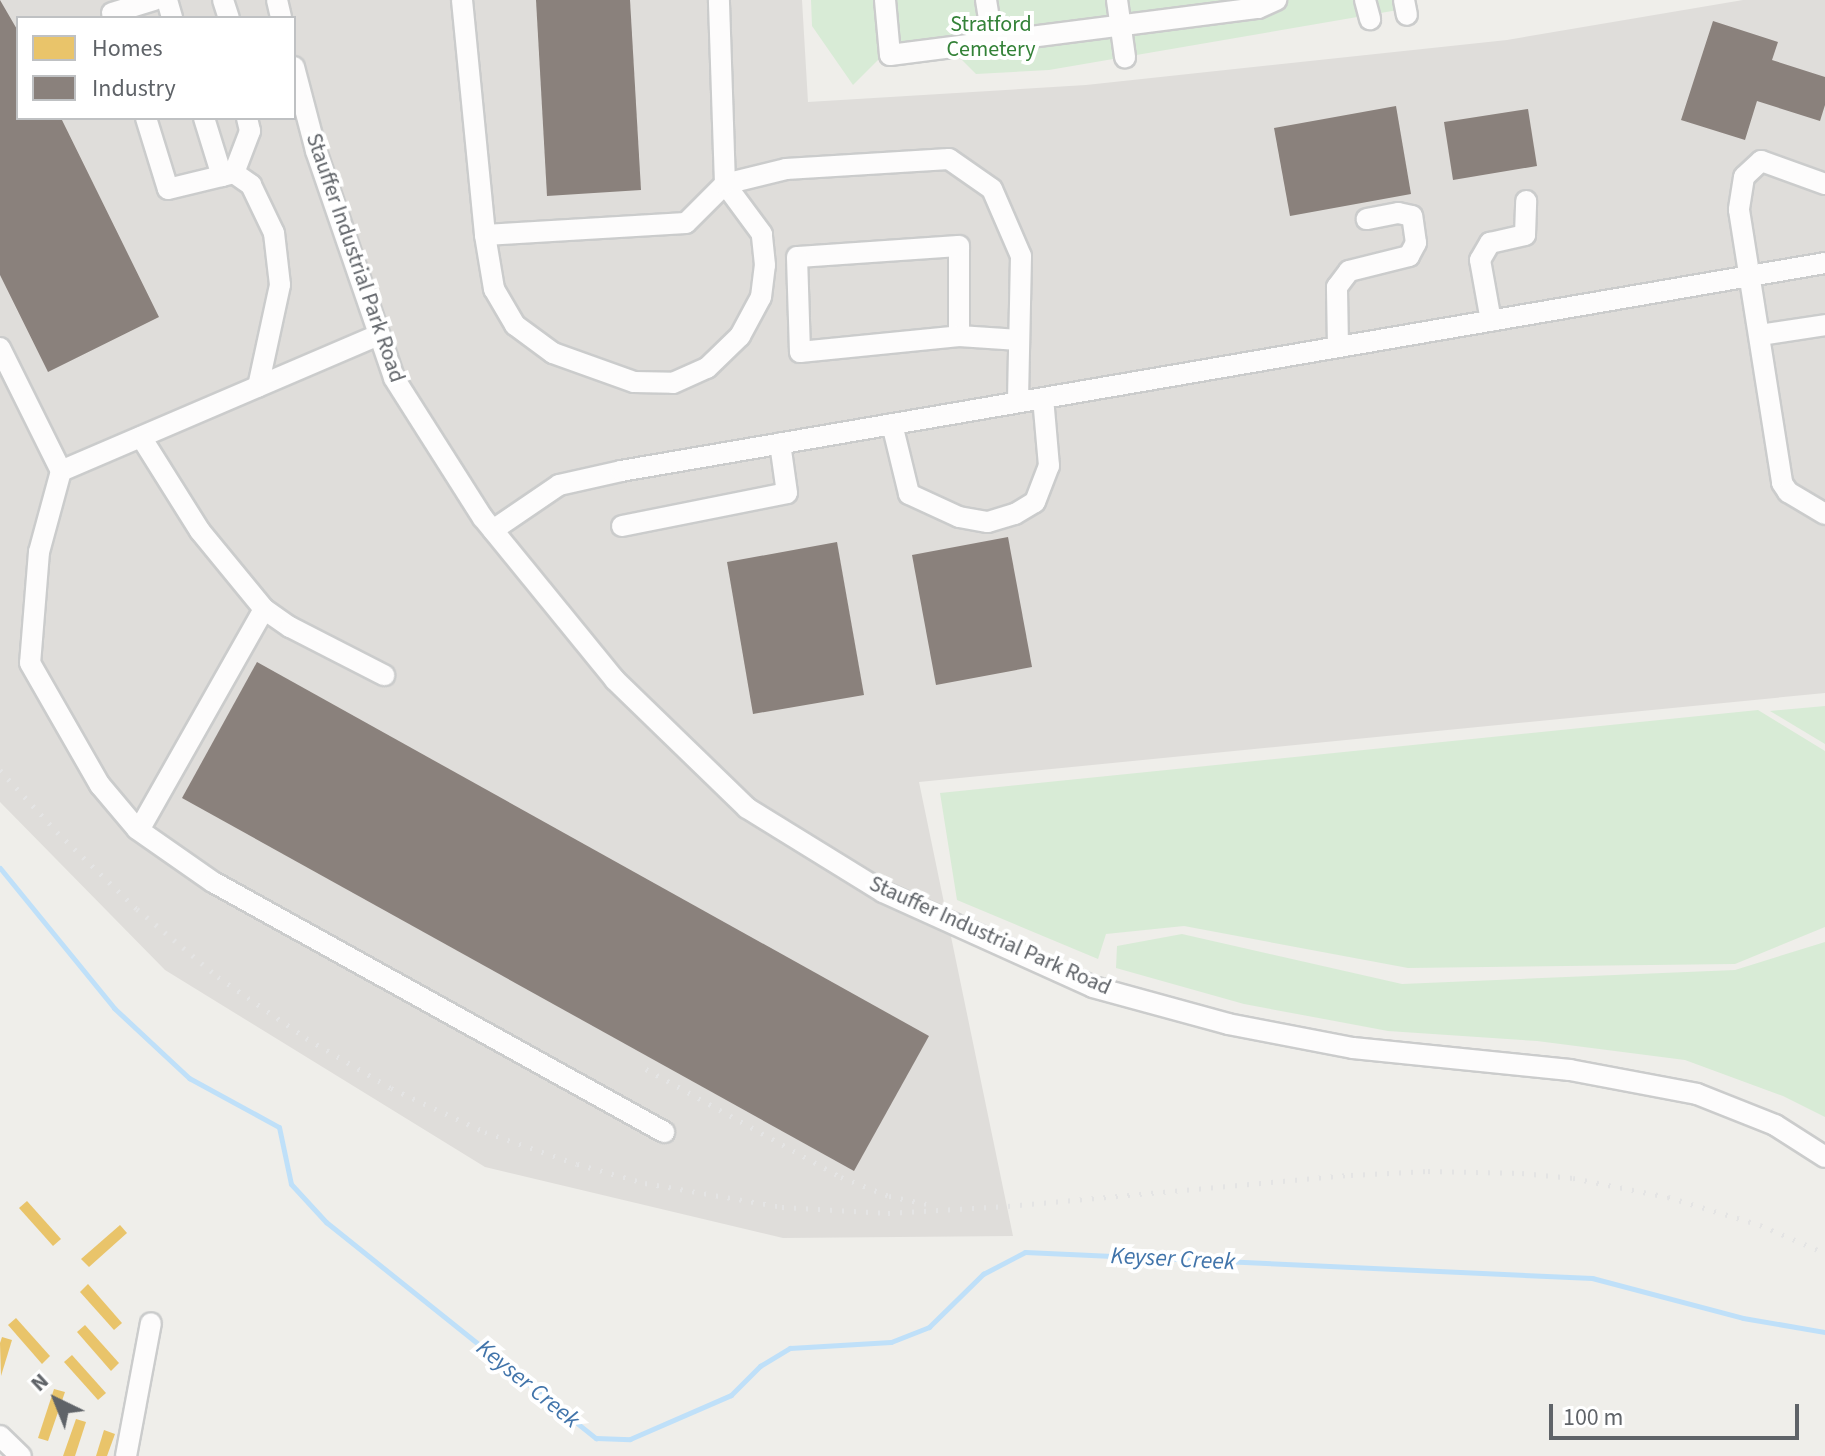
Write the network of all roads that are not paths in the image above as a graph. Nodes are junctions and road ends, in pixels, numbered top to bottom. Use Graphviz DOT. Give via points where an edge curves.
graph roads {
  1 [pos="154,0"];
  2 [pos="462,0"];
  3 [pos="719,0"];
  4 [pos="885,0"];
  5 [pos="986,0"];
  6 [pos="1117,0"];
  7 [pos="1276,0"];
  8 [pos="112,10"];
  9 [pos="1121,25"];
  10 [pos="1015,38"];
  11 [pos="1125,57"];
  12 [pos="296,75"];
  13 [pos="147,120"];
  14 [pos="205,120"];
  15 [pos="247,120"];
  16 [pos="228,174"];
  17 [pos="725,184"];
  18 [pos="1825,184"];
  19 [pos="1526,201"];
  20 [pos="1367,219"];
  21 [pos="485,235"];
  22 [pos="1825,263"];
  23 [pos="1750,276"];
  24 [pos="1491,321"];
  25 [pos="1825,325"];
  26 [pos="379,335"];
  27 [pos="1760,335"];
  28 [pos="959,336"];
  29 [pos="1019,340"];
  30 [pos="1338,347"];
  31 [pos="0,348"];
  32 [pos="258,387"];
  33 [pos="1043,398"];
  34 [pos="1018,402"];
  35 [pos="892,424"];
  36 [pos="141,437"];
  37 [pos="780,443"];
  38 [pos="61,471"];
  39 [pos="1825,514"];
  40 [pos="622,526"];
  41 [pos="493,530"];
  42 [pos="264,609"];
  43 [pos="384,675"];
  44 [pos="137,829"];
  45 [pos="664,1132"];
  46 [pos="1825,1157"];
  47 [pos="151,1323"];
  48 [pos="0,1436"];
  49 [pos="21,1456"];
  50 [pos="126,1456"];
  1 -- 8 [label="street"];
  2 -- 21 [label="street"];
  3 -- 17 [label="street"];
  4 -- 10 [label="street" via="890,55"];
  5 -- 10 [label="street" via="989,20 1000,34"];
  6 -- 9 [label="street"];
  7 -- 9 [label="street" via="1258,8"];
  9 -- 10 [label="street"];
  9 -- 11 [label="street"];
  12 -- 26 [label="street, Stauffer Industrial Park Road" via="316,151"];
  13 -- 16 [label="street" via="168,189"];
  14 -- 16 [label="street"];
  15 -- 16 [label="street" via="250,131"];
  16 -- 32 [label="street" via="251,185 274,233 279,262 275,322"];
  17 -- 21 [label="street" via="686,223"];
  17 -- 21 [label="street" via="762,234 761,297 740,336 707,368 673,383 634,382 553,353 515,325 494,289"];
  17 -- 29 [label="street" via="786,169 949,159 992,189 1021,256"];
  18 -- 23 [label="street" via="1761,161 1744,177 1739,210"];
  19 -- 24 [label="street" via="1525,235 1490,243 1480,260"];
  20 -- 30 [label="street" via="1412,216 1416,243 1409,256 1349,271 1337,287"];
  22 -- 23 [label="street"];
  23 -- 24 [label="street"];
  23 -- 27 [label="street"];
  24 -- 30 [label="street"];
  25 -- 27 [label="street"];
  26 -- 32 [label="street"];
  26 -- 41 [label="street, Stauffer Industrial Park Road" via="394,378"];
  27 -- 39 [label="street" via="1782,483"];
  28 -- 28 [label="street" via="800,352 797,257 959,246"];
  28 -- 29 [label="street"];
  29 -- 34 [label="street"];
  30 -- 33 [label="street"];
  31 -- 38 [label="street"];
  32 -- 36 [label="street"];
  33 -- 34 [label="street"];
  33 -- 35 [label="street" via="1049,466 1035,502 988,522 959,517 909,494"];
  34 -- 35 [label="street"];
  35 -- 37 [label="street"];
  36 -- 38 [label="street"];
  36 -- 42 [label="street" via="200,531"];
  37 -- 40 [label="street" via="787,493"];
  37 -- 41 [label="street" via="559,485"];
  38 -- 44 [label="street" via="39,552 30,663 100,785"];
  41 -- 46 [label="street, Stauffer Industrial Park Road" via="615,680 747,808 883,892 1093,987 1228,1024 1353,1048 1570,1070 1697,1094 1775,1125"];
  42 -- 43 [label="street"];
  42 -- 44 [label="street"];
  44 -- 45 [label="street" via="213,882"];
  47 -- 50 [label="street"];
  48 -- 49 [label="street"];
}
